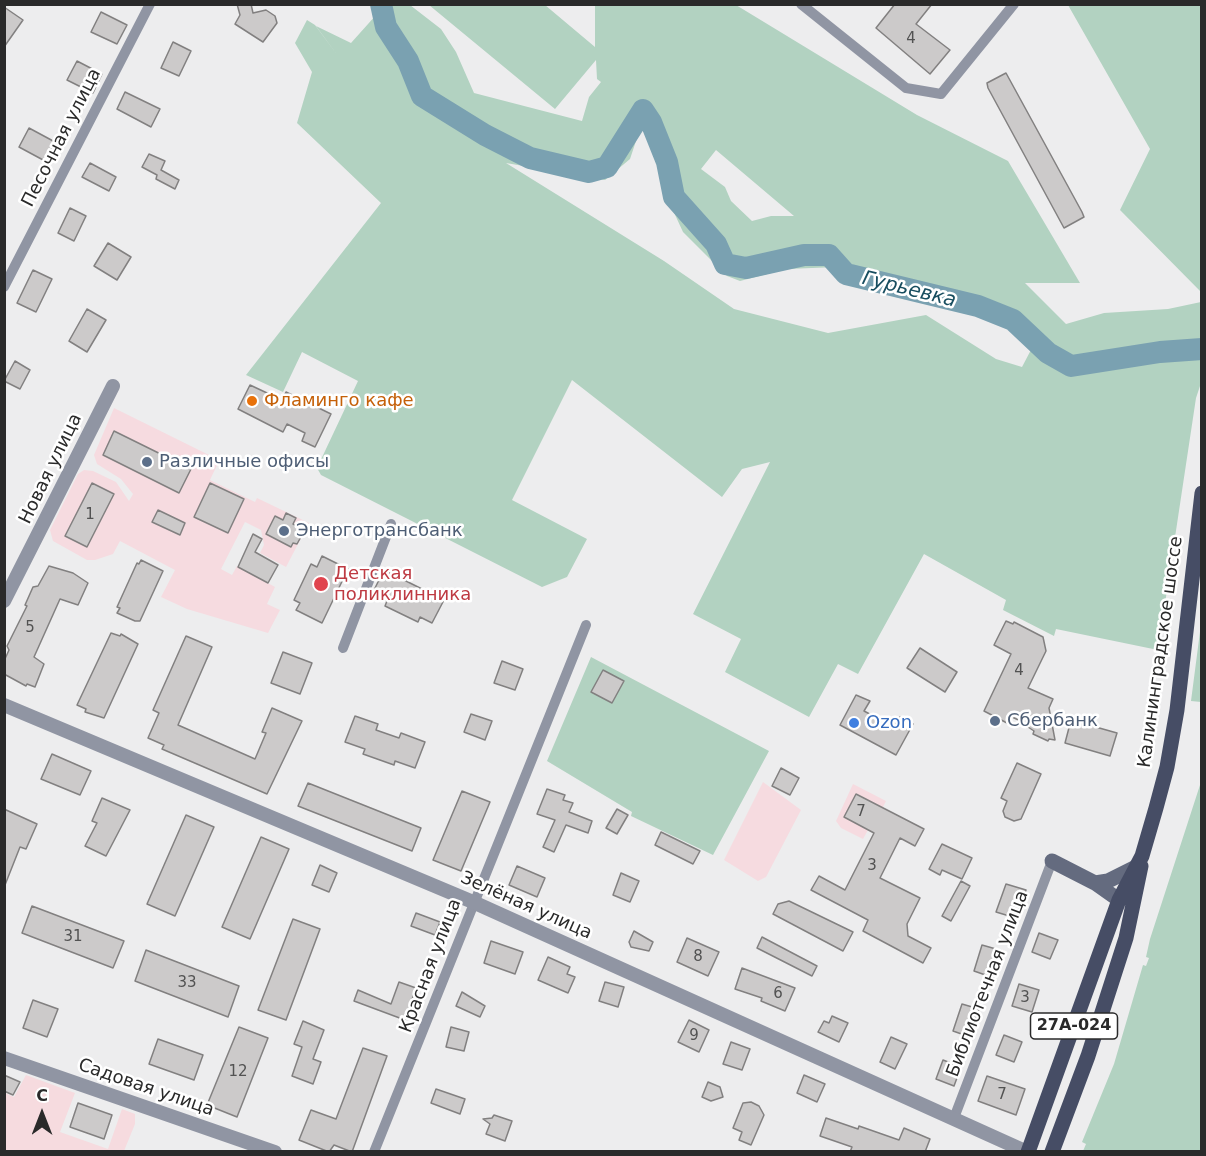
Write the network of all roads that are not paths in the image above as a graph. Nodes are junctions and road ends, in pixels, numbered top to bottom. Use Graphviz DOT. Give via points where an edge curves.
graph roads {
  1 [pos="150,4"];
  2 [pos="801,4"];
  3 [pos="1014,4"];
  4 [pos="4,287"];
  5 [pos="113,386"];
  6 [pos="1202,493"];
  7 [pos="391,524"];
  8 [pos="4,601"];
  9 [pos="586,625"];
  10 [pos="343,648"];
  11 [pos="4,705"];
  12 [pos="1052,861"];
  13 [pos="1139,869"];
  14 [pos="1095,883"];
  15 [pos="1118,895"];
  16 [pos="473,902"];
  17 [pos="1126,938"];
  18 [pos="4,1058"];
  19 [pos="954,1118"];
  20 [pos="275,1152"];
  21 [pos="374,1152"];
  22 [pos="1028,1152"];
  23 [pos="1052,1152"];
  1 -- 4 [label="street, Песочная улица"];
  2 -- 3 [label="street" via="906,88 941,94"];
  5 -- 8 [label="street, Новая улица"];
  6 -- 13 [label="main road, Калининградское шоссе / 27А-024" via="1177,710 1167,767"];
  7 -- 10 [label="street"];
  9 -- 16 [label="street, Красная улица"];
  11 -- 16 [label="street, Зелёная улица"];
  12 -- 14 [label="main road"];
  12 -- 19 [label="street, Библиотечная улица"];
  13 -- 14 [label="main road"];
  13 -- 15 [label="main road"];
  13 -- 17 [label="main road, 27А-024"];
  14 -- 15 [label="main road"];
  15 -- 17 [label="main road, 27А-024" via="1125,909"];
  15 -- 22 [label="main road, 27А-024"];
  16 -- 19 [label="street, Зелёная улица"];
  16 -- 21 [label="street, Красная улица"];
  17 -- 23 [label="main road, 27А-024"];
  18 -- 20 [label="street, Садовая улица"];
  19 -- 22 [label="street, Зелёная улица"];
}
